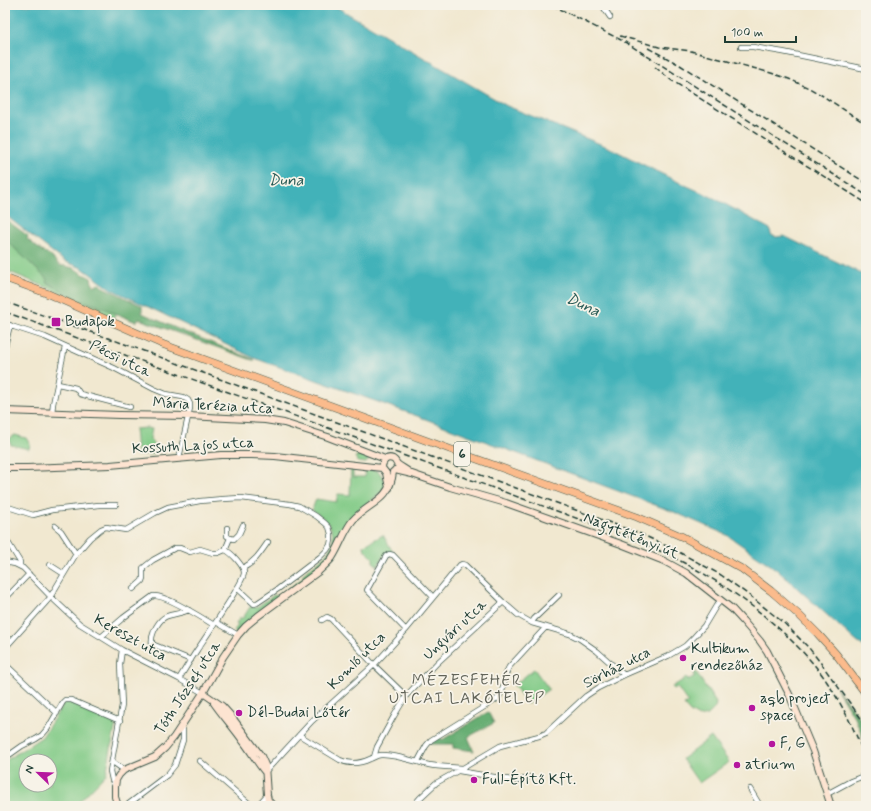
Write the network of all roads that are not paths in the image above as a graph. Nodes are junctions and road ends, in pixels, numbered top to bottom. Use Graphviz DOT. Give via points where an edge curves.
graph roads {
  1 [pos="602,5"];
  2 [pos="610,17"];
  3 [pos="741,47"];
  4 [pos="866,68"];
  5 [pos="5,278"];
  6 [pos="8,325"];
  7 [pos="6,336"];
  8 [pos="5,346"];
  9 [pos="65,347"];
  10 [pos="58,384"];
  11 [pos="130,407"];
  12 [pos="5,411"];
  13 [pos="52,413"];
  14 [pos="188,416"];
  15 [pos="179,458"];
  16 [pos="396,463"];
  17 [pos="384,466"];
  18 [pos="5,468"];
  19 [pos="394,471"];
  20 [pos="412,474"];
  21 [pos="389,488"];
  22 [pos="116,505"];
  23 [pos="5,506"];
  24 [pos="243,525"];
  25 [pos="55,526"];
  26 [pos="227,528"];
  27 [pos="230,538"];
  28 [pos="5,540"];
  29 [pos="268,542"];
  30 [pos="225,550"];
  31 [pos="76,554"];
  32 [pos="5,562"];
  33 [pos="50,565"];
  34 [pos="20,566"];
  35 [pos="243,568"];
  36 [pos="29,574"];
  37 [pos="64,574"];
  38 [pos="237,588"];
  39 [pos="133,589"];
  40 [pos="278,589"];
  41 [pos="559,595"];
  42 [pos="50,596"];
  43 [pos="284,597"];
  44 [pos="433,597"];
  45 [pos="5,599"];
  46 [pos="721,600"];
  47 [pos="503,602"];
  48 [pos="188,610"];
  49 [pos="322,620"];
  50 [pos="532,623"];
  51 [pos="215,624"];
  52 [pos="546,627"];
  53 [pos="406,630"];
  54 [pos="238,635"];
  55 [pos="101,637"];
  56 [pos="5,648"];
  57 [pos="122,650"];
  58 [pos="191,660"];
  59 [pos="5,664"];
  60 [pos="374,665"];
  61 [pos="624,675"];
  62 [pos="179,679"];
  63 [pos="203,693"];
  64 [pos="865,693"];
  65 [pos="406,696"];
  66 [pos="57,713"];
  67 [pos="120,721"];
  68 [pos="181,727"];
  69 [pos="299,735"];
  70 [pos="374,757"];
  71 [pos="5,758"];
  72 [pos="112,759"];
  73 [pos="200,761"];
  74 [pos="418,761"];
  75 [pos="464,768"];
  76 [pos="124,770"];
  77 [pos="459,771"];
  78 [pos="265,772"];
  79 [pos="866,775"];
  80 [pos="529,777"];
  81 [pos="115,787"];
  82 [pos="750,789"];
  83 [pos="827,794"];
  84 [pos="267,795"];
  85 [pos="118,806"];
  86 [pos="126,806"];
  87 [pos="252,806"];
  88 [pos="257,806"];
  89 [pos="273,806"];
  90 [pos="413,806"];
  91 [pos="759,806"];
  92 [pos="831,806"];
  1 -- 2 [label="street"];
  3 -- 4 [label="street" via="783,52"];
  5 -- 64 [label="main road, 6" via="176,349 637,517 683,537 742,570 789,606 836,654"];
  6 -- 7 [label="street"];
  6 -- 9 [label="street, Pécsi utca" via="45,337"];
  7 -- 8 [label="street"];
  9 -- 10 [label="street"];
  9 -- 14 [label="street, Pécsi utca" via="166,394 186,398 190,404"];
  10 -- 11 [label="street" via="76,388 80,394"];
  10 -- 13 [label="street"];
  12 -- 13 [label="main road, Mária Terézia utca"];
  13 -- 14 [label="main road, Mária Terézia utca"];
  14 -- 15 [label="street"];
  14 -- 17 [label="main road, Mária Terézia utca" via="253,418 295,426 368,452"];
  15 -- 17 [label="main road, Kossuth Lajos utca" via="252,454"];
  15 -- 18 [label="main road, Kossuth Lajos utca" via="110,465"];
  16 -- 17 [label="main road" via="387,458"];
  16 -- 19 [label="main road"];
  16 -- 20 [label="main road, Nagytétényi út"];
  17 -- 19 [label="main road" via="391,473"];
  17 -- 21 [label="main road"];
  19 -- 20 [label="main road, Nagytétényi út"];
  19 -- 21 [label="main road"];
  20 -- 46 [label="main road, Nagytétényi út" via="506,503 664,560"];
  21 -- 43 [label="main road, Tóth József utca" via="349,525 327,564"];
  22 -- 23 [label="street" via="52,510 33,515"];
  24 -- 27 [label="street" via="239,534 234,539"];
  25 -- 31 [label="street"];
  26 -- 27 [label="street" via="227,536"];
  27 -- 30 [label="street"];
  28 -- 34 [label="street"];
  29 -- 35 [label="street" via="254,561"];
  30 -- 35 [label="street"];
  30 -- 39 [label="street" via="213,553 200,549 190,552 175,548 144,568 142,581"];
  31 -- 37 [label="street"];
  31 -- 40 [label="street" via="101,529 106,527 126,530 168,507 200,501 241,498 290,504 299,506 326,523 331,534 330,545 320,557"];
  32 -- 34 [label="street"];
  33 -- 37 [label="street"];
  34 -- 36 [label="street, Kereszt utca"];
  35 -- 38 [label="street" via="244,576"];
  36 -- 42 [label="street, Kereszt utca"];
  36 -- 45 [label="street"];
  37 -- 42 [label="street"];
  38 -- 40 [label="street" via="254,604"];
  38 -- 51 [label="street"];
  40 -- 43 [label="street"];
  41 -- 50 [label="street"];
  42 -- 55 [label="street, Kereszt utca" via="80,624"];
  42 -- 56 [label="street"];
  43 -- 54 [label="main road, Tóth József utca" via="251,621"];
  44 -- 47 [label="street, Komló utca" via="462,564"];
  44 -- 53 [label="street, Komló utca"];
  44 -- 53 [label="street" via="393,554 386,556 367,590"];
  46 -- 61 [label="street, Sörház utca" via="704,626 685,646"];
  46 -- 83 [label="main road, Nagytétényi út" via="753,632 767,651 789,694 813,751"];
  47 -- 50 [label="street" via="518,616"];
  47 -- 65 [label="street, Ungvári utca" via="437,663"];
  48 -- 51 [label="street"];
  48 -- 55 [label="street" via="156,595"];
  48 -- 58 [label="street" via="163,618 151,640 152,644"];
  49 -- 60 [label="street" via="327,617 332,619"];
  50 -- 52 [label="street"];
  51 -- 54 [label="street"];
  51 -- 58 [label="street"];
  52 -- 61 [label="street" via="580,639"];
  52 -- 74 [label="street" via="509,666 500,696 431,740"];
  53 -- 60 [label="street, Komló utca"];
  54 -- 63 [label="main road, Tóth József utca"];
  55 -- 57 [label="street, Kereszt utca"];
  57 -- 62 [label="street, Kereszt utca"];
  57 -- 67 [label="street"];
  58 -- 62 [label="street"];
  59 -- 66 [label="street"];
  60 -- 65 [label="street"];
  60 -- 69 [label="street, Komló utca"];
  61 -- 75 [label="street, Sörház utca" via="586,696 546,733 500,746"];
  62 -- 63 [label="street, Kereszt utca"];
  63 -- 68 [label="main road, Tóth József utca"];
  63 -- 78 [label="main road" via="212,700 236,730"];
  65 -- 70 [label="street, Ungvári utca"];
  66 -- 67 [label="street" via="65,700 71,700"];
  66 -- 71 [label="street" via="42,735"];
  67 -- 72 [label="street"];
  68 -- 76 [label="main road, Tóth József utca" via="155,757"];
  68 -- 86 [label="street" via="183,740 175,765 167,775"];
  69 -- 70 [label="street" via="346,763 360,763"];
  69 -- 78 [label="street, Komló utca"];
  70 -- 74 [label="street" via="388,755"];
  72 -- 76 [label="street"];
  72 -- 81 [label="street" via="110,771"];
  73 -- 87 [label="street"];
  74 -- 75 [label="street" via="437,766"];
  75 -- 77 [label="street, Sörház utca"];
  76 -- 81 [label="main road" via="116,780"];
  77 -- 80 [label="street" via="518,781"];
  77 -- 90 [label="street, Sörház utca" via="436,783"];
  78 -- 84 [label="main road"];
  79 -- 83 [label="street"];
  81 -- 85 [label="main road"];
  82 -- 91 [label="street"];
  83 -- 92 [label="main road, Nagytétényi út"];
  84 -- 88 [label="street"];
  84 -- 89 [label="main road"];
}
